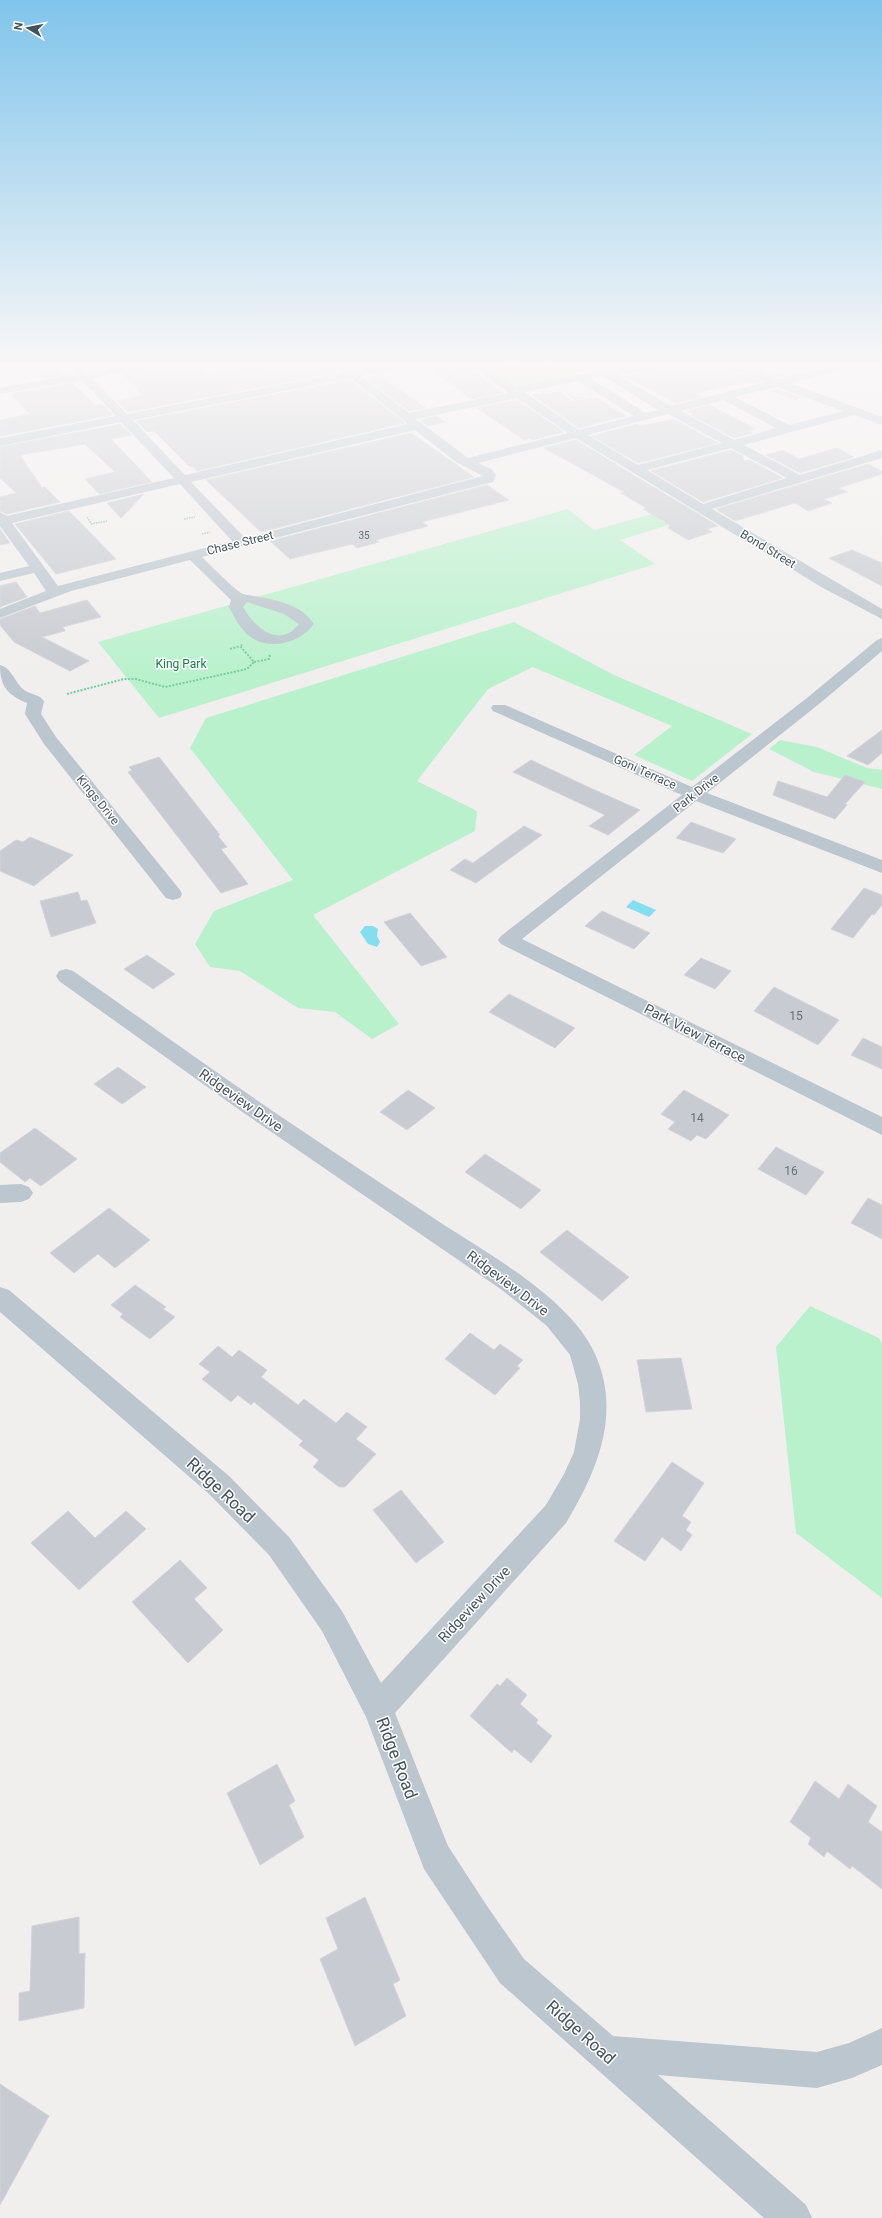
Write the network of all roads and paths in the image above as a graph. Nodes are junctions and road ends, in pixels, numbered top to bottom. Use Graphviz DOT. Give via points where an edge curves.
graph roads {
  1 [pos="171,468"];
  2 [pos="228,468"];
  3 [pos="477,468"];
  4 [pos="643,468"];
  5 [pos="777,468"];
  6 [pos="837,468"];
  7 [pos="638,469"];
  8 [pos="182,479"];
  9 [pos="798,479"];
  10 [pos="702,508"];
  11 [pos="200,516"];
  12 [pos="184,519"];
  13 [pos="1,520"];
  14 [pos="107,521"];
  15 [pos="91,524"];
  16 [pos="242,543"];
  17 [pos="192,555"];
  18 [pos="37,568"];
  19 [pos="0,577"];
  20 [pos="54,592"];
  21 [pos="240,599"];
  22 [pos="0,614"];
  23 [pos="882,615"];
  24 [pos="882,643"];
  25 [pos="244,644"];
  26 [pos="240,646"];
  27 [pos="230,648"];
  28 [pos="0,670"];
  29 [pos="67,694"];
  30 [pos="499,708"];
  31 [pos="694,794"];
  32 [pos="882,867"];
  33 [pos="173,894"];
  34 [pos="508,940"];
  35 [pos="66,976"];
  36 [pos="882,1127"];
  37 [pos="0,1297"];
  38 [pos="378,1709"];
  39 [pos="882,2046"];
  40 [pos="604,2053"];
  41 [pos="793,2218"];
  1 -- 8 [label="street"];
  2 -- 8 [label="street"];
  3 -- 16 [label="street, Chase Street" via="490,474 488,479"];
  4 -- 7 [label="street"];
  5 -- 9 [label="street"];
  6 -- 9 [label="street"];
  7 -- 10 [label="street, Bond Street"];
  8 -- 13 [label="street"];
  8 -- 16 [label="street"];
  9 -- 10 [label="street"];
  10 -- 23 [label="street, Bond Street"];
  11 -- 12 [label="path"];
  13 -- 18 [label="street"];
  14 -- 15 [label="path"];
  16 -- 17 [label="street, Chase Street"];
  17 -- 20 [label="street, Chase Street"];
  17 -- 21 [label="street"];
  18 -- 19 [label="street"];
  18 -- 20 [label="street"];
  20 -- 22 [label="street, Chase Street"];
  24 -- 31 [label="street, Park Drive" via="813,701"];
  25 -- 26 [label="path"];
  26 -- 27 [label="path"];
  26 -- 29 [label="path" via="254,662 247,668 161,687 127,679"];
  28 -- 33 [label="street, Kings Drive" via="19,694 36,701 32,714 50,740"];
  30 -- 31 [label="street, Goni Terrace"];
  31 -- 32 [label="street, Goni Terrace"];
  31 -- 34 [label="street, Park Drive"];
  34 -- 36 [label="street, Park View Terrace"];
  35 -- 38 [label="street, Ridgeview Drive" via="252,1109 509,1281 552,1316 578,1346 588,1370 594,1399 593,1432 574,1485 556,1514"];
  37 -- 38 [label="street, Ridge Road" via="219,1485 279,1546 332,1621"];
  38 -- 40 [label="street, Ridge Road" via="436,1857 475,1918 512,1971"];
  39 -- 40 [label="street" via="852,2060 818,2070"];
  40 -- 41 [label="street, Ridge Road"];
}
